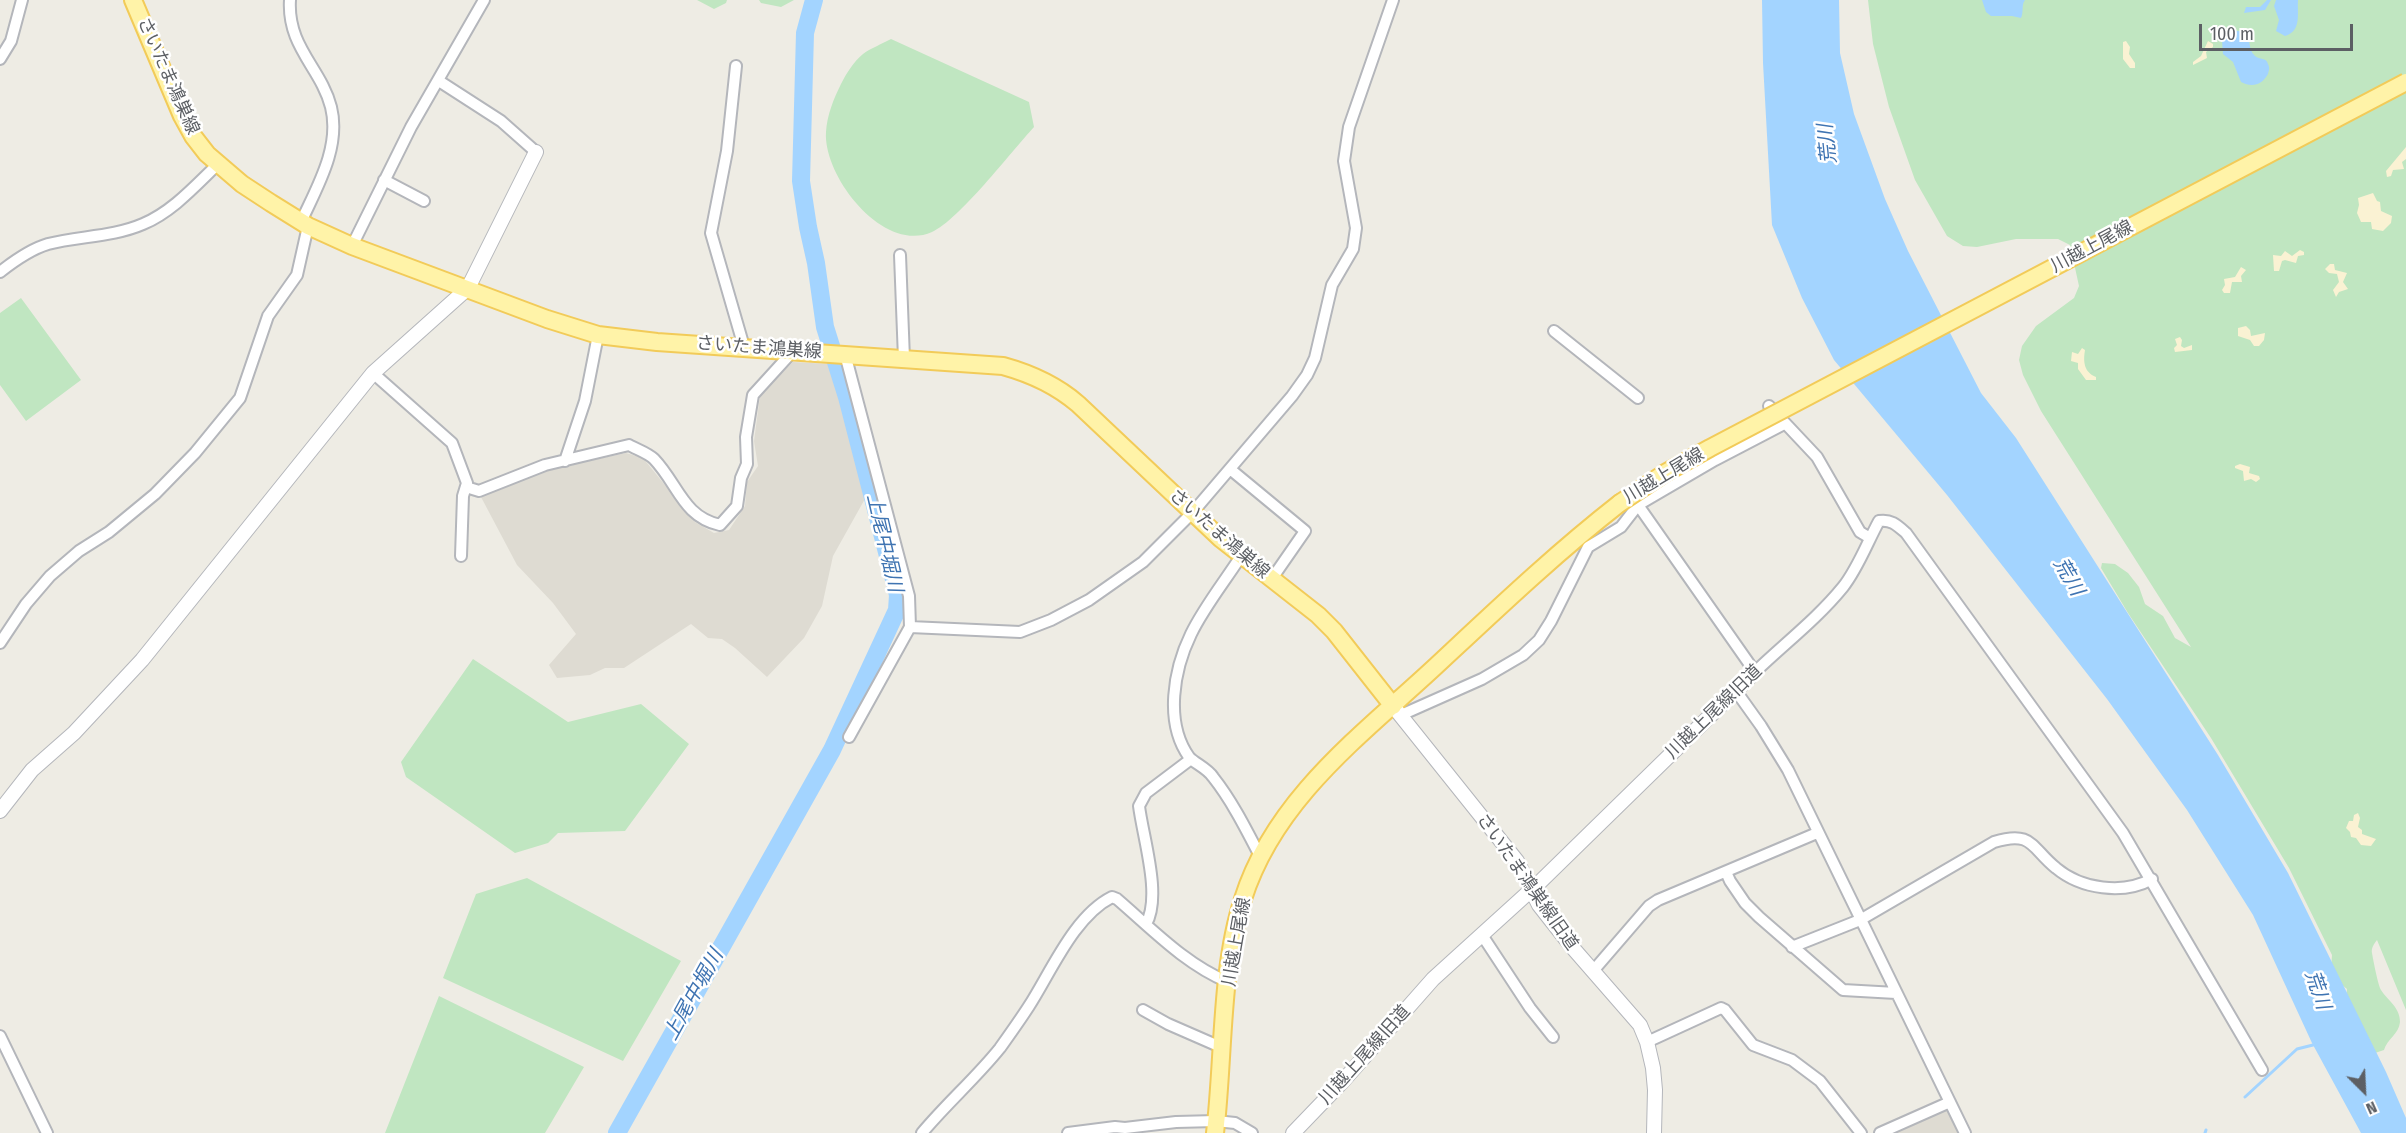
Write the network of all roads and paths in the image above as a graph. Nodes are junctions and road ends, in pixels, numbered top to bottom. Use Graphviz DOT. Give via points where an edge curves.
graph roads {
  1 [pos="22,0"];
  2 [pos="133,0"];
  3 [pos="290,0"];
  4 [pos="484,0"];
  5 [pos="1393,0"];
  6 [pos="0,58"];
  7 [pos="736,66"];
  8 [pos="439,81"];
  9 [pos="2406,82"];
  10 [pos="536,152"];
  11 [pos="218,164"];
  12 [pos="384,180"];
  13 [pos="424,201"];
  14 [pos="305,224"];
  15 [pos="352,246"];
  16 [pos="900,255"];
  17 [pos="0,272"];
  18 [pos="468,288"];
  19 [pos="1554,331"];
  20 [pos="598,335"];
  21 [pos="744,347"];
  22 [pos="795,350"];
  23 [pos="837,353"];
  24 [pos="904,358"];
  25 [pos="373,373"];
  26 [pos="1638,398"];
  27 [pos="1770,406"];
  28 [pos="1784,424"];
  29 [pos="565,461"];
  30 [pos="1230,469"];
  31 [pos="466,487"];
  32 [pos="1638,505"];
  33 [pos="1192,512"];
  34 [pos="1870,538"];
  35 [pos="461,556"];
  36 [pos="1241,556"];
  37 [pos="1271,580"];
  38 [pos="910,627"];
  39 [pos="0,643"];
  40 [pos="1755,672"];
  41 [pos="1736,691"];
  42 [pos="1397,710"];
  43 [pos="849,737"];
  44 [pos="1191,759"];
  45 [pos="2,802"];
  46 [pos="1817,833"];
  47 [pos="1260,856"];
  48 [pos="1726,872"];
  49 [pos="2152,879"];
  50 [pos="1531,890"];
  51 [pos="1860,920"];
  52 [pos="1146,924"];
  53 [pos="1482,935"];
  54 [pos="1792,947"];
  55 [pos="1593,971"];
  56 [pos="1228,982"];
  57 [pos="1896,993"];
  58 [pos="1143,1010"];
  59 [pos="0,1035"];
  60 [pos="1553,1037"];
  61 [pos="1647,1041"];
  62 [pos="1223,1048"];
  63 [pos="2262,1070"];
  64 [pos="1950,1102"];
  65 [pos="1216,1127"];
  66 [pos="1125,1131"];
  67 [pos="47,1133"];
  68 [pos="922,1133"];
  69 [pos="1068,1133"];
  70 [pos="1252,1133"];
  71 [pos="1293,1133"];
  72 [pos="1653,1133"];
  73 [pos="1861,1133"];
  74 [pos="1880,1133"];
  75 [pos="1965,1133"];
  1 -- 6 [label="street" via="11,41"];
  2 -- 11 [label="main road, さいたま鴻巣線" via="182,116"];
  3 -- 14 [label="street" via="297,42 326,95 332,115 328,160"];
  4 -- 8 [label="street"];
  5 -- 30 [label="street" via="1349,127 1344,161 1356,228 1353,249 1332,285 1315,358 1307,375"];
  7 -- 21 [label="street" via="727,151 711,233"];
  8 -- 10 [label="street" via="501,121"];
  8 -- 12 [label="street"];
  9 -- 42 [label="main road, 川越上尾線, bridge" via="1665,473 1620,503 1547,562"];
  10 -- 18 [label="street"];
  11 -- 14 [label="main road, さいたま鴻巣線"];
  11 -- 17 [label="street" via="180,200 142,225 46,244"];
  12 -- 13 [label="street"];
  12 -- 15 [label="street"];
  14 -- 15 [label="main road, さいたま鴻巣線"];
  14 -- 39 [label="street" via="297,275 268,316 240,398 155,494 50,576"];
  15 -- 18 [label="main road, さいたま鴻巣線"];
  16 -- 24 [label="street"];
  18 -- 20 [label="main road, さいたま鴻巣線"];
  18 -- 25 [label="street"];
  19 -- 26 [label="street"];
  20 -- 21 [label="main road, さいたま鴻巣線"];
  20 -- 29 [label="street" via="585,401"];
  21 -- 22 [label="main road, さいたま鴻巣線"];
  22 -- 23 [label="main road, さいたま鴻巣線"];
  22 -- 29 [label="street" via="753,395 746,437 747,464 737,506 720,525 704,521 653,458 628,445"];
  23 -- 24 [label="main road, さいたま鴻巣線"];
  23 -- 38 [label="street" via="909,596"];
  24 -- 33 [label="main road, さいたま鴻巣線" via="1004,366 1042,379 1078,404"];
  25 -- 31 [label="street" via="452,443"];
  25 -- 45 [label="street" via="142,660"];
  27 -- 28 [label="street"];
  28 -- 32 [label="street"];
  28 -- 34 [label="street" via="1817,457 1860,532"];
  29 -- 31 [label="street" via="479,491"];
  30 -- 33 [label="street"];
  30 -- 37 [label="street" via="1305,531"];
  31 -- 35 [label="street" via="460,524"];
  32 -- 40 [label="street"];
  32 -- 42 [label="street" via="1621,527 1588,547 1557,610 1533,647 1482,679"];
  33 -- 36 [label="main road, さいたま鴻巣線"];
  33 -- 38 [label="street" via="1143,562 1089,600 1051,620 1020,632"];
  34 -- 40 [label="street, 川越上尾線旧道" via="1855,569 1818,615"];
  34 -- 49 [label="street, 川越上尾線旧道" via="1879,521 1886,520 1906,533 2097,794"];
  36 -- 37 [label="main road, さいたま鴻巣線"];
  36 -- 44 [label="street" via="1191,632 1181,659 1175,721"];
  37 -- 42 [label="main road, さいたま鴻巣線" via="1334,631"];
  38 -- 43 [label="street"];
  40 -- 41 [label="street, 川越上尾線旧道"];
  41 -- 46 [label="street" via="1788,770"];
  41 -- 50 [label="street, 川越上尾線旧道"];
  42 -- 47 [label="main road, 川越上尾線" via="1344,751 1303,793"];
  42 -- 50 [label="street, さいたま鴻巣線旧道" via="1513,856"];
  44 -- 47 [label="street" via="1214,777"];
  44 -- 52 [label="street" via="1146,794 1139,806 1153,891 1151,915"];
  46 -- 48 [label="street"];
  46 -- 51 [label="street"];
  47 -- 56 [label="main road, 川越上尾線" via="1237,921"];
  48 -- 54 [label="street" via="1745,903"];
  48 -- 55 [label="street" via="1649,906"];
  49 -- 51 [label="street" via="2126,889 2093,885 2064,874 2035,846 2013,837 1994,842"];
  49 -- 63 [label="street"];
  50 -- 53 [label="street, 川越上尾線旧道"];
  50 -- 55 [label="street, さいたま鴻巣線旧道"];
  51 -- 54 [label="street"];
  51 -- 57 [label="street"];
  52 -- 56 [label="street" via="1199,967"];
  52 -- 68 [label="street" via="1112,897 1089,914 1001,1046"];
  53 -- 60 [label="street"];
  53 -- 71 [label="street, 川越上尾線旧道" via="1419,994"];
  54 -- 57 [label="street" via="1843,990"];
  55 -- 61 [label="street, さいたま鴻巣線旧道" via="1631,1013"];
  56 -- 62 [label="main road, 川越上尾線"];
  57 -- 64 [label="street"];
  58 -- 62 [label="street"];
  59 -- 67 [label="street"];
  61 -- 72 [label="street, さいたま鴻巣線旧道" via="1655,1090"];
  61 -- 73 [label="street" via="1721,1008 1753,1045 1792,1060 1820,1081"];
  62 -- 65 [label="main road, 川越上尾線"];
  64 -- 74 [label="street"];
  64 -- 75 [label="street"];
  65 -- 66 [label="street" via="1176,1122"];
  65 -- 70 [label="street" via="1236,1124"];
  66 -- 69 [label="street" via="1115,1127"];
}
